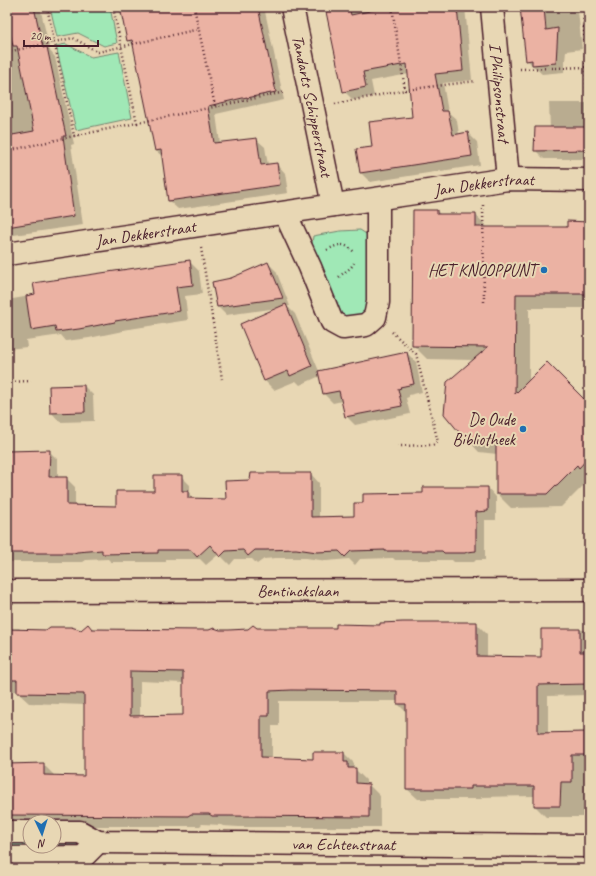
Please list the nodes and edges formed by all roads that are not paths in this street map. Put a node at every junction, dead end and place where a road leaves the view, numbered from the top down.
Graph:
1 (292, 7) edge
2 (492, 7) edge
3 (508, 179) junction
4 (589, 180) edge
5 (378, 198) junction
6 (333, 205) junction
7 (285, 212) junction
8 (7, 254) edge
9 (589, 590) edge
10 (7, 591) edge
11 (7, 832) edge
12 (22, 832) edge
13 (62, 832) edge
14 (98, 842) junction
15 (589, 846) edge
16 (7, 858) edge

1 - 6 street, Tandarts Schipperstraat
2 - 3 street, I Philipsonstraat
3 - 4 street, Jan Dekkerstraat
3 - 5 street, Jan Dekkerstraat
5 - 6 street, Jan Dekkerstraat
5 - 7 street
6 - 7 street, Jan Dekkerstraat
7 - 8 street, Jan Dekkerstraat
9 - 10 street, Bentinckslaan
11 - 12 street
13 - 14 street, van Echtenstraat
14 - 15 street, van Echtenstraat
14 - 16 street

